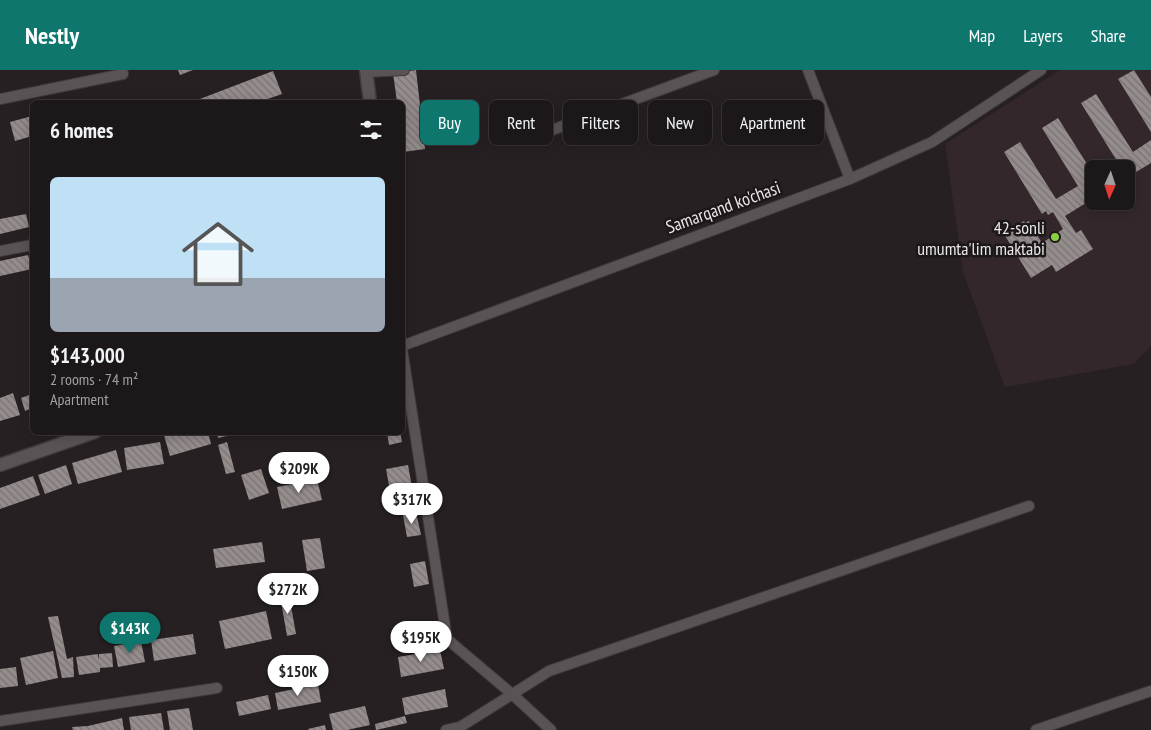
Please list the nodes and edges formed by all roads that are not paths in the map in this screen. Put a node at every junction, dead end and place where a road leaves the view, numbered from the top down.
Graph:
1 (122, 70) edge
2 (404, 70) edge
3 (714, 70) edge
4 (808, 70) edge
5 (1040, 70) edge
6 (366, 71) edge
7 (0, 99) edge
8 (370, 100) edge
9 (553, 130) edge
10 (850, 179) junction
11 (30, 245) edge
12 (0, 251) edge
13 (405, 346) edge
14 (405, 366) edge
15 (86, 435) edge
16 (0, 465) edge
17 (1029, 506) dead end
18 (217, 688) dead end
19 (1151, 691) edge
20 (512, 694) junction
21 (0, 720) edge
22 (446, 730) edge
23 (551, 730) edge
24 (1036, 730) edge

1 - 7 street
2 - 6 street
3 - 9 street
4 - 10 street
5 - 10 street, Samarqand ko'chasi
6 - 8 street
10 - 13 street, Samarqand ko'chasi
11 - 12 street
14 - 20 street
15 - 16 street
17 - 20 street
18 - 21 street
19 - 24 street
20 - 22 street
20 - 23 street

